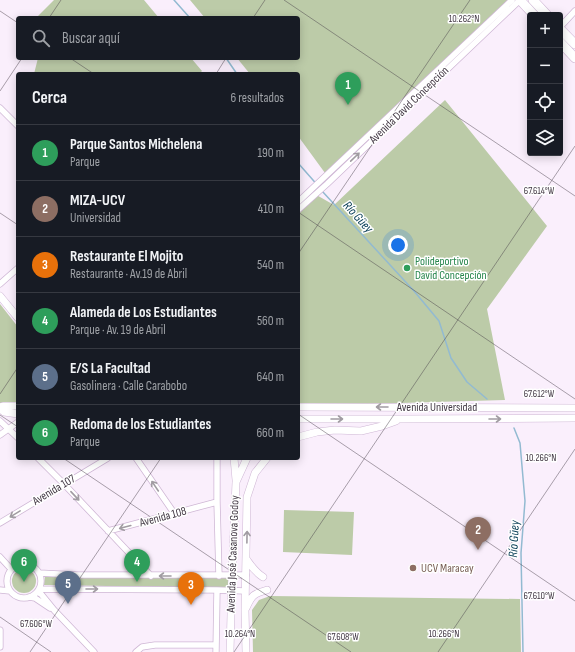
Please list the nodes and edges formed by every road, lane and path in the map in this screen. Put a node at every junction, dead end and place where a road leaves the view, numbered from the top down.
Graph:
1 (512, 0) edge
2 (520, 0) edge
3 (533, 0) edge
4 (575, 11) edge
5 (531, 12) edge
6 (544, 12) edge
7 (563, 25) edge
8 (563, 31) edge
9 (480, 34) junction
10 (575, 44) edge
11 (563, 45) edge
12 (575, 58) edge
13 (425, 87) junction
14 (0, 108) edge
15 (16, 124) edge
16 (312, 193) junction
17 (300, 201) edge
18 (300, 208) edge
19 (16, 270) edge
20 (0, 284) edge
21 (0, 296) edge
22 (16, 316) edge
23 (16, 406) edge
24 (300, 407) edge
25 (315, 407) junction
26 (0, 408) edge
27 (571, 408) edge
28 (16, 414) edge
29 (300, 417) edge
30 (300, 418) edge
31 (567, 418) junction
32 (575, 418) edge
33 (402, 419) junction
34 (0, 421) edge
35 (16, 424) edge
36 (9, 429) junction
37 (0, 435) edge
38 (16, 436) edge
39 (300, 436) edge
40 (40, 460) edge
41 (105, 460) edge
42 (137, 460) edge
43 (217, 460) edge
44 (234, 460) edge
45 (246, 460) edge
46 (265, 460) edge
47 (236, 482) junction
48 (64, 484) junction
49 (217, 502) junction
50 (174, 513) junction
51 (0, 523) edge
52 (108, 531) junction
53 (0, 558) edge
54 (247, 559) junction
55 (11, 569) junction
56 (39, 573) junction
57 (151, 576) junction
58 (219, 576) junction
59 (232, 576) junction
60 (246, 576) junction
61 (263, 577) dead end
62 (0, 590) edge
63 (38, 590) junction
64 (218, 590) junction
65 (232, 590) junction
66 (267, 590) dead end
67 (10, 591) junction
68 (245, 591) junction
69 (29, 597) junction
70 (54, 610) junction
71 (245, 610) junction
72 (0, 630) edge
73 (216, 645) junction
74 (0, 647) edge
75 (94, 652) edge
76 (136, 652) edge
77 (216, 652) edge
78 (230, 652) edge
79 (246, 652) edge

1 - 9 street, Avenida David Concepción
2 - 5 main road
2 - 9 street, Avenida David Concepción
3 - 6 main road
4 - 7 street
8 - 10 main road
9 - 13 street, Avenida David Concepción
11 - 12 main road
13 - 16 street, Avenida David Concepción
16 -> 13 street, Avenida David Concepción
14 - 15 street
16 - 17 street, Avenida David Concepción
16 - 18 street, Avenida David Concepción
19 - 20 street
21 - 22 street
23 - 26 street
24 - 25 street, Avenida Universidad
27 -> 25 street, Avenida Universidad
25 - 29 street
26 - 28 street
27 - 31 street
30 -> 33 street, Avenida Universidad
31 - 32 street, Avenida Universidad
33 -> 31 street, Avenida Universidad
33 - 39 street
34 - 36 street
35 - 36 street
36 - 37 street
36 - 38 street
40 - 48 street
41 - 48 street, Avenida 107
50 -> 42 street
43 - 49 street
44 - 47 street
45 - 47 street, Avenida José Casanova Godoy
54 -> 46 street, Avenida José Casanova Godoy
47 - 59 street, Avenida José Casanova Godoy
48 -> 51 street, Avenida 107
48 -> 52 street
49 - 50 street, Avenida 108
49 - 58 street
50 -> 52 street, Avenida 108
52 - 57 street
53 - 55 street
54 - 60 street, Avenida José Casanova Godoy
54 - 61 street
55 - 56 street
55 - 67 street
56 - 57 street
56 - 63 street
58 -> 57 street
58 - 59 street
59 - 60 street
59 - 65 street, Avenida José Casanova Godoy
60 - 68 street, Avenida José Casanova Godoy
62 - 67 street
63 -> 64 street
63 - 69 street
63 - 70 street
64 - 65 street
64 - 73 street
65 - 68 street
65 - 78 street, Avenida José Casanova Godoy
66 - 71 street
67 - 69 street
68 - 71 street, Avenida José Casanova Godoy
69 - 70 street
70 - 75 street
71 - 79 street, Avenida José Casanova Godoy
72 - 74 street
73 - 76 street
73 - 77 street

